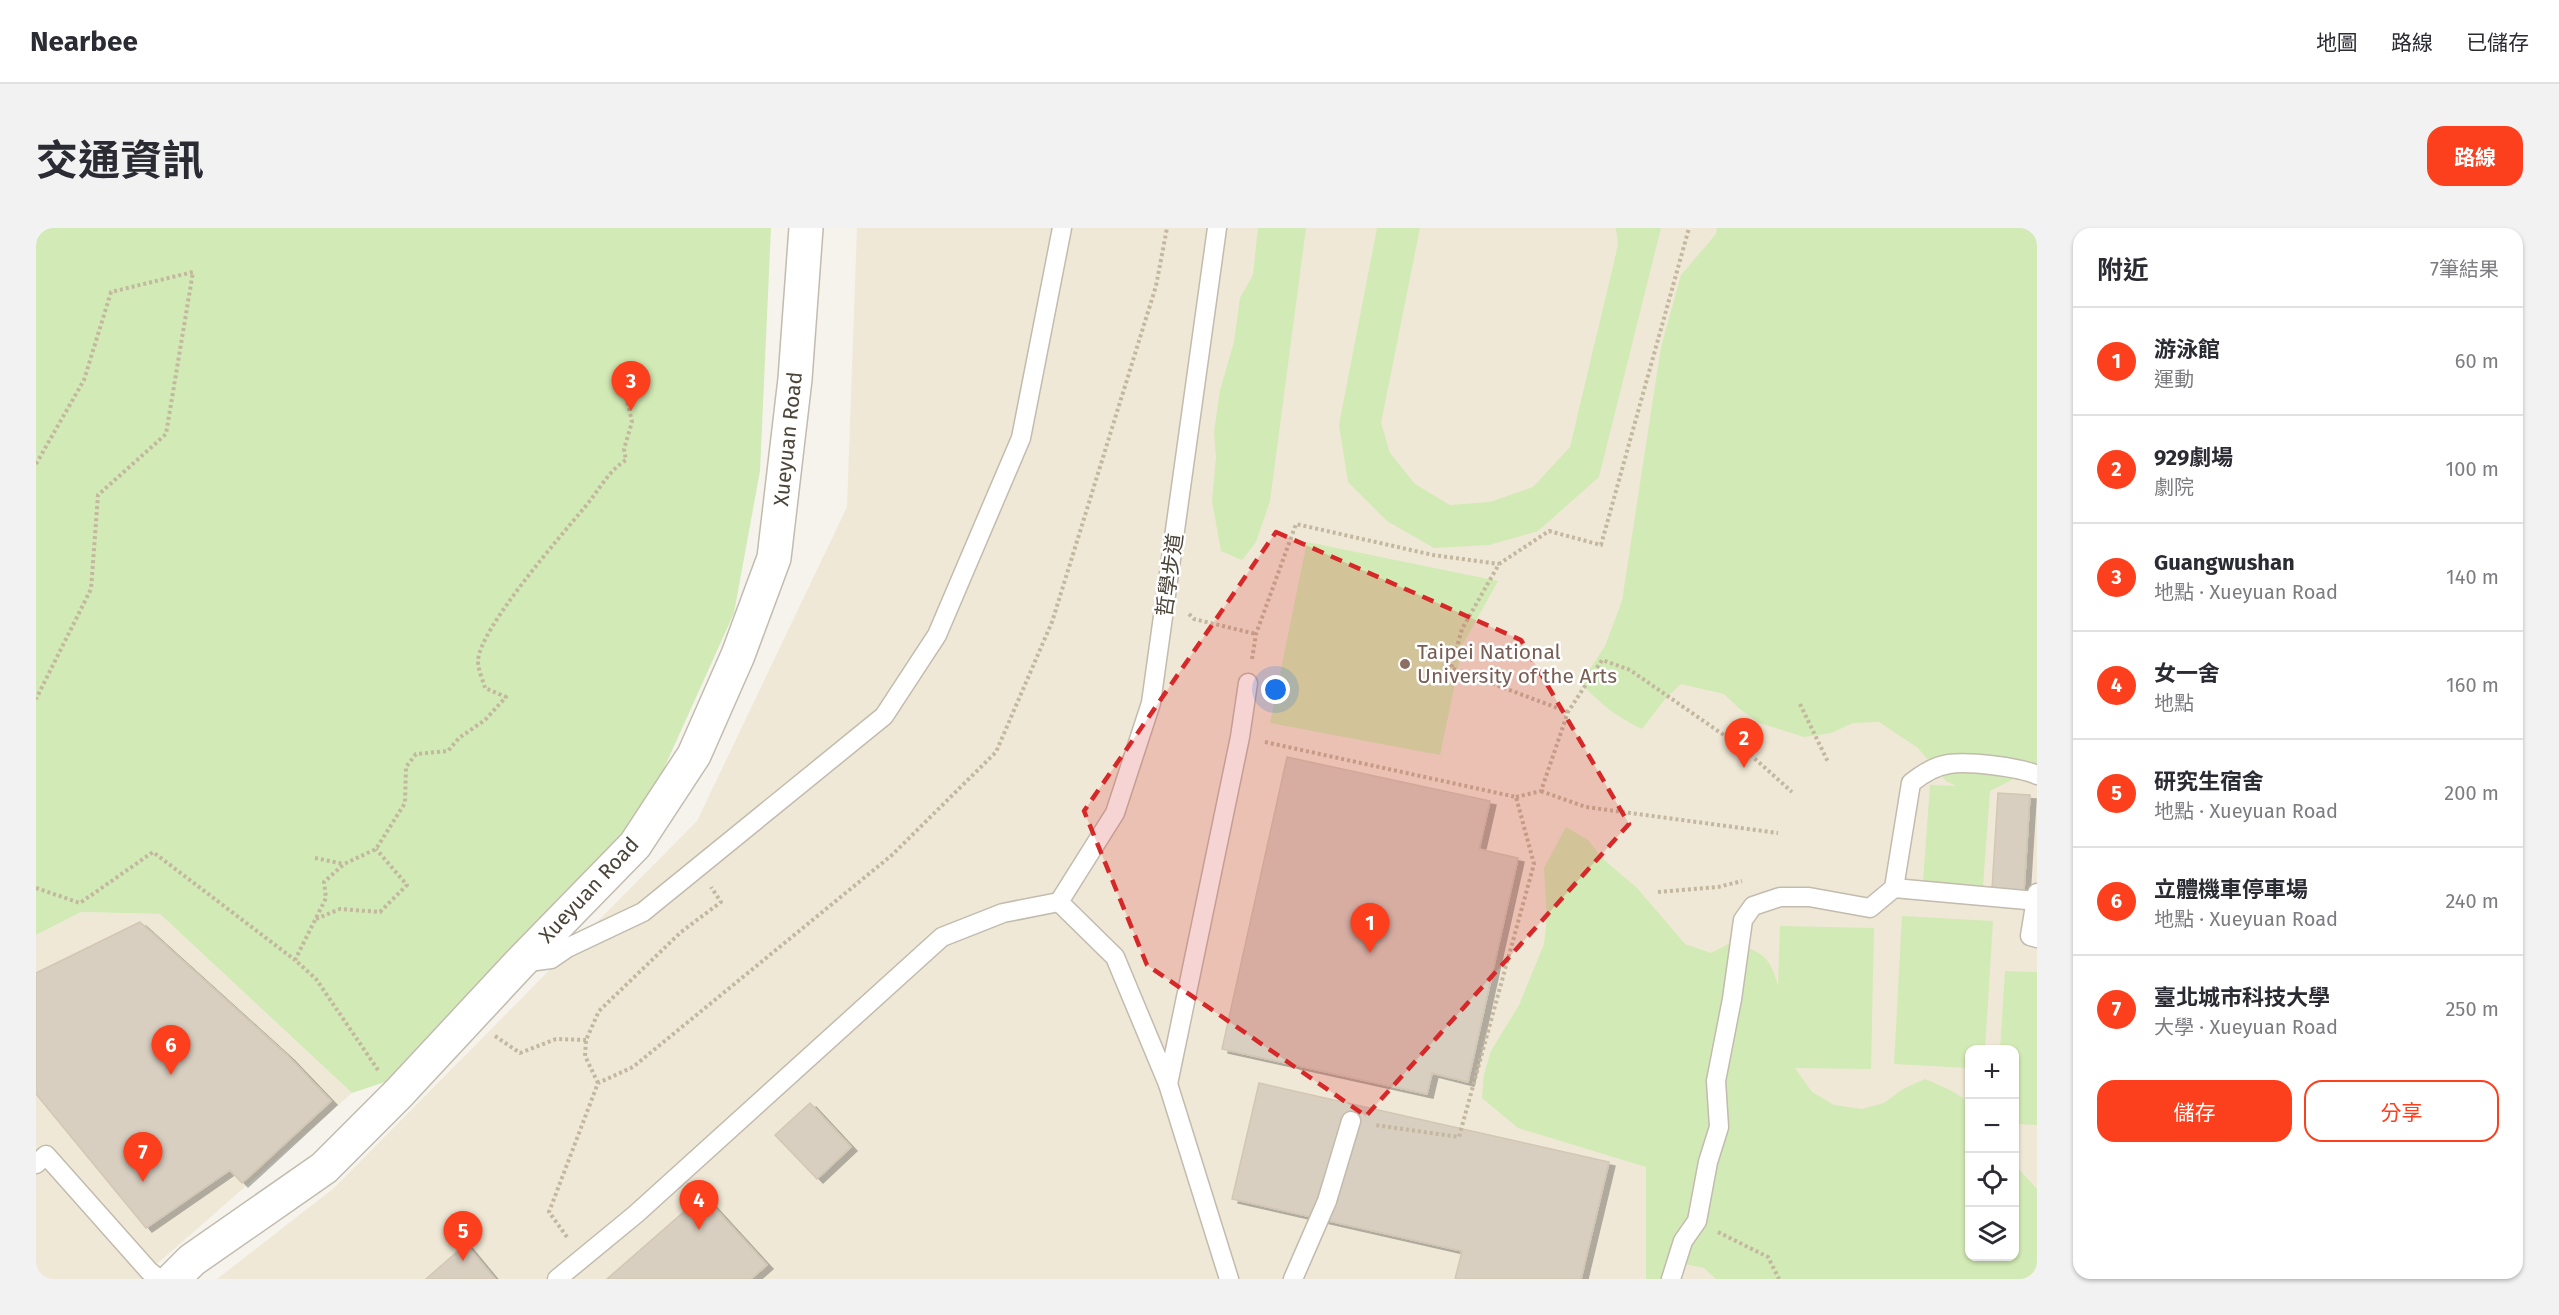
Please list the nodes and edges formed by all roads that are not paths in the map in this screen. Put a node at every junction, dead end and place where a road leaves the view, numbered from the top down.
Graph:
1 (806, 228) edge
2 (1062, 228) edge
3 (1217, 228) edge
4 (1248, 683) dead end
5 (2037, 775) edge
6 (1894, 888) junction
7 (2037, 893) edge
8 (2036, 901) edge
9 (1059, 902) junction
10 (2037, 938) edge
11 (520, 963) junction
12 (1168, 1084) junction
13 (1351, 1121) road end
14 (36, 1164) edge
15 (159, 1279) edge
16 (173, 1279) edge
17 (557, 1279) edge
18 (1229, 1279) edge
19 (1293, 1279) edge
20 (1671, 1279) edge

1 - 11 street, Xueyuan Road
2 - 11 lane
3 - 9 lane, 哲學步道
4 - 12 lane
5 - 6 lane
6 - 8 lane
6 - 20 lane
7 - 8 lane
8 - 10 lane
9 - 12 lane
9 - 17 lane
11 - 16 street, Xueyuan Road
12 - 18 lane
13 - 19 lane
14 - 15 lane

